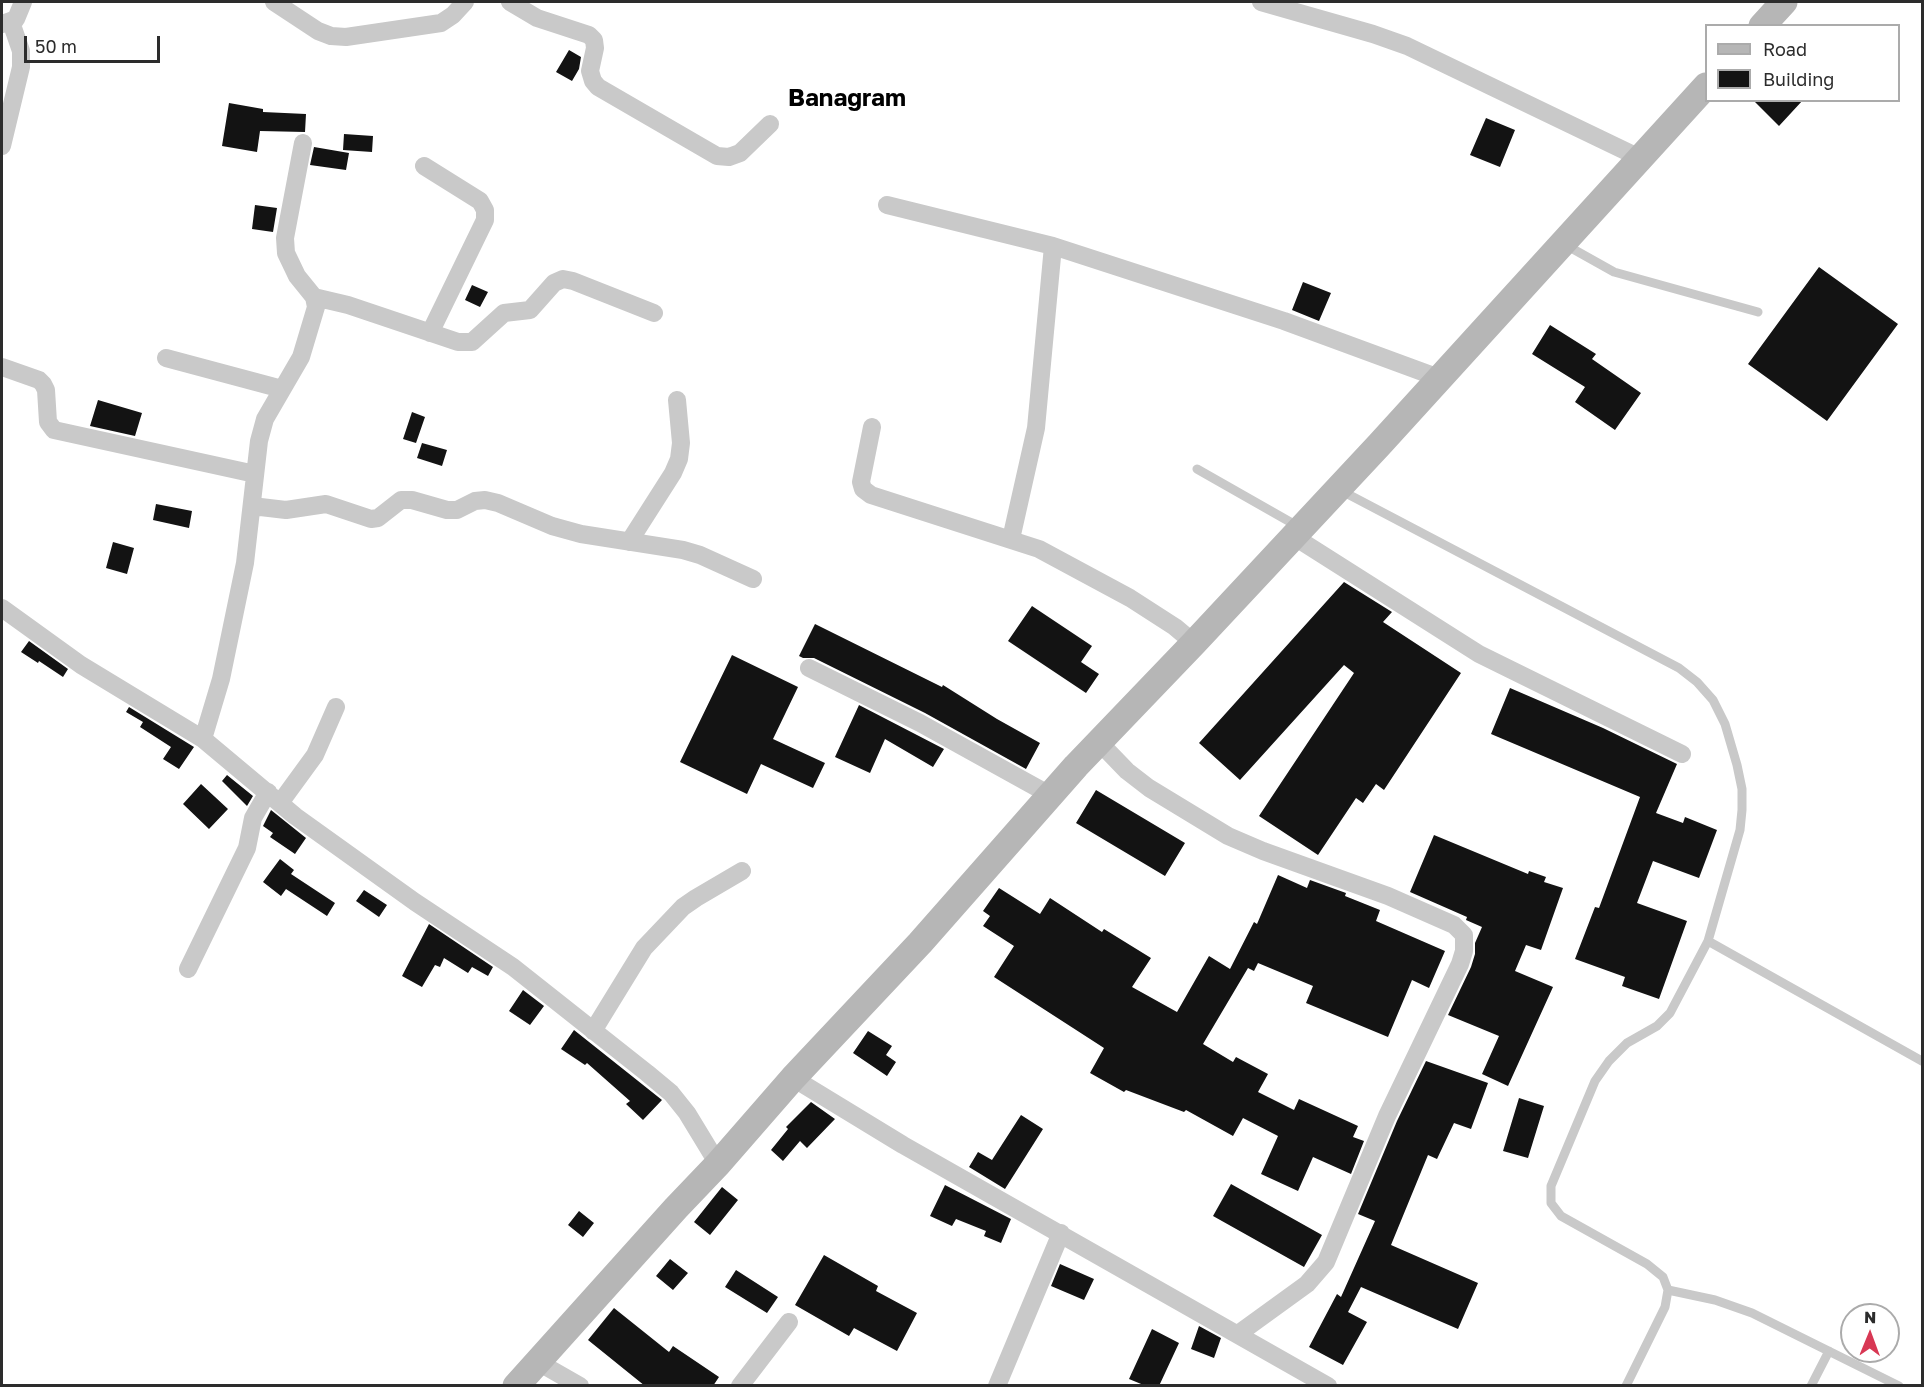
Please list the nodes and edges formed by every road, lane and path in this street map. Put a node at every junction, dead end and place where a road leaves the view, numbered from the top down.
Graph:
1 (23, 2) edge
2 (274, 2) edge
3 (465, 2) edge
4 (510, 2) edge
5 (1261, 2) edge
6 (1784, 2) edge
7 (6, 23) edge
8 (1764, 24) edge
9 (1705, 88) edge
10 (770, 124) dead end
11 (303, 143) dead end
12 (2, 146) edge
13 (1640, 158) junction
14 (424, 166) dead end
15 (887, 205) dead end
16 (1562, 243) junction
17 (1053, 246) junction
18 (314, 297) junction
19 (1758, 312) dead end
20 (654, 313) dead end
21 (430, 333) junction
22 (166, 358) dead end
23 (2, 367) edge
24 (1439, 378) junction
25 (282, 389) junction
26 (677, 400) dead end
27 (872, 427) dead end
28 (1197, 469) dead end
29 (255, 474) junction
30 (1337, 489) junction
31 (252, 506) junction
32 (1297, 532) junction
33 (1011, 539) junction
34 (629, 542) junction
35 (753, 579) dead end
36 (2, 608) edge
37 (1194, 643) junction
38 (809, 668) dead end
39 (336, 707) dead end
40 (203, 739) junction
41 (1099, 742) junction
42 (1682, 754) dead end
43 (1050, 795) junction
44 (274, 798) junction
45 (742, 871) dead end
46 (1708, 941) junction
47 (188, 969) dead end
48 (593, 1030) junction
49 (1923, 1061) edge
50 (793, 1078) junction
51 (718, 1164) junction
52 (1061, 1233) junction
53 (1668, 1290) junction
54 (789, 1322) dead end
55 (1238, 1334) junction
56 (1829, 1351) junction
57 (538, 1362) junction
58 (1322, 1384) edge
59 (516, 1386) edge
60 (580, 1386) edge
61 (740, 1386) edge
62 (998, 1386) edge
63 (1626, 1386) edge
64 (1811, 1386) edge
65 (1899, 1386) edge

1 - 7 street
2 - 3 street
4 - 10 street
5 - 13 street
6 - 8 main road
7 - 12 street
9 - 13 main road
11 - 18 street
13 - 16 main road
14 - 21 street
15 - 17 street
16 - 19 lane
16 - 24 main road
17 - 24 street
17 - 33 street
18 - 21 street
18 - 25 street
20 - 21 street
22 - 25 street
23 - 29 street
24 - 30 main road
25 - 29 street
26 - 34 street
27 - 33 street
28 - 32 lane
29 - 31 street
30 - 32 main road
30 - 46 lane
31 - 34 street
31 - 40 street
32 - 37 main road
32 - 42 street
33 - 37 street
34 - 35 street
36 - 40 street
37 - 41 main road
38 - 43 street
39 - 44 street
40 - 44 street
41 - 43 main road
41 - 55 street
43 - 50 main road
44 - 47 street
44 - 48 street
45 - 48 street
46 - 49 lane
46 - 53 lane
48 - 51 street
50 - 51 main road
50 - 52 street
51 - 57 main road
52 - 55 street
52 - 62 street
53 - 56 lane
53 - 63 lane
54 - 61 street
55 - 58 street
56 - 64 lane
56 - 65 lane
57 - 59 main road
57 - 60 street

